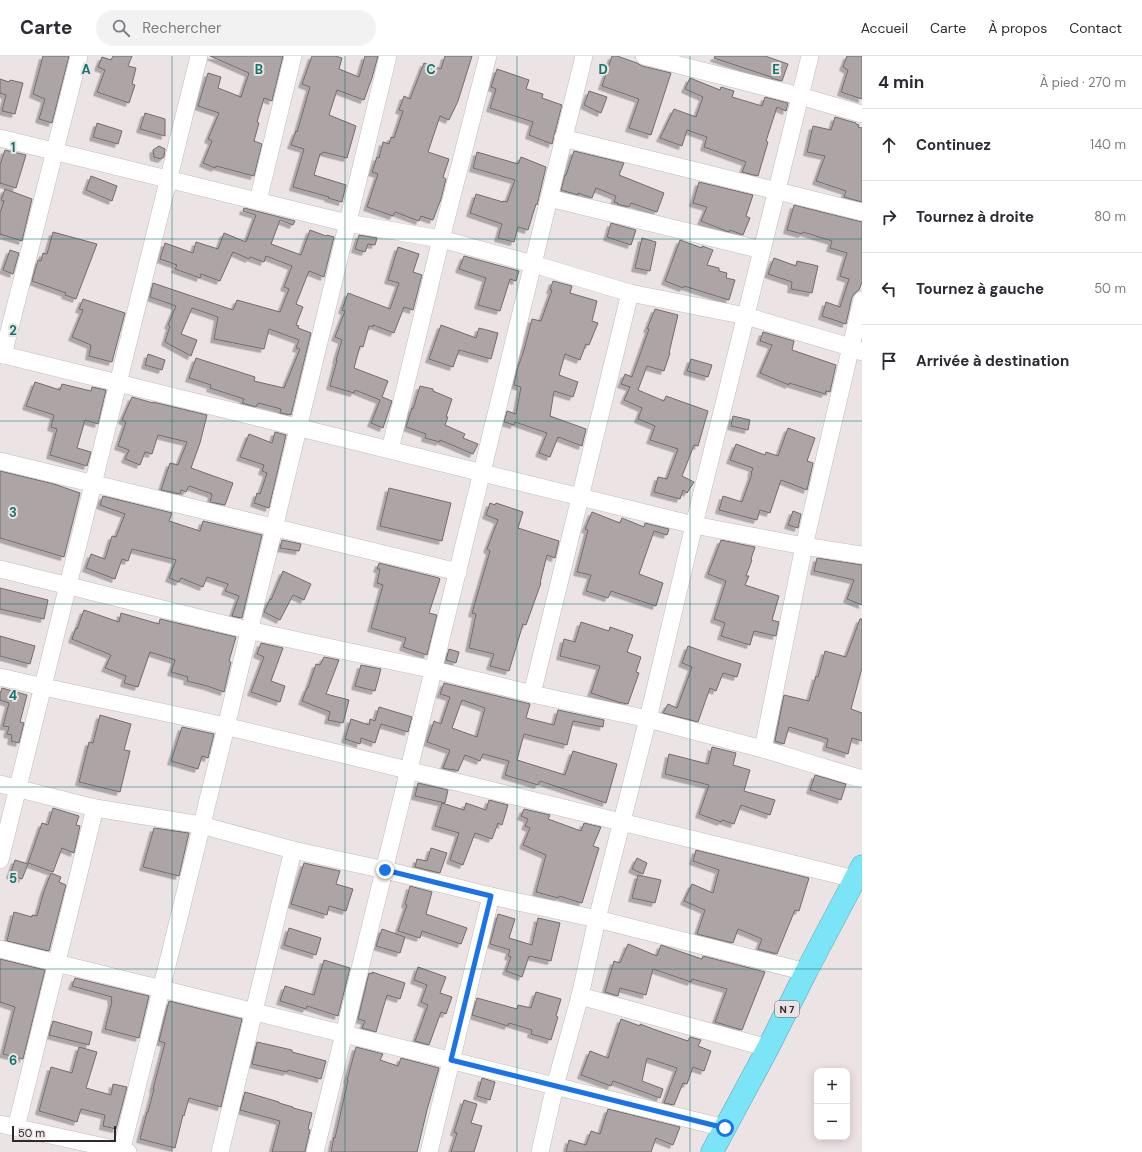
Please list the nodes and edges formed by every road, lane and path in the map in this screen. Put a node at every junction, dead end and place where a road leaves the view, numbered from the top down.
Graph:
1 (79, 56) edge
2 (199, 56) edge
3 (293, 56) edge
4 (388, 56) edge
5 (488, 56) edge
6 (584, 56) edge
7 (644, 56) edge
8 (810, 56) edge
9 (800, 96) junction
10 (862, 114) edge
11 (0, 138) edge
12 (563, 138) junction
13 (54, 151) junction
14 (168, 179) junction
15 (777, 191) junction
16 (549, 198) junction
17 (258, 201) junction
18 (862, 212) edge
19 (347, 223) junction
20 (441, 239) junction
21 (762, 250) junction
22 (533, 264) junction
23 (630, 293) junction
24 (862, 300) edge
25 (746, 316) junction
26 (856, 350) edge
27 (1, 355) edge
28 (118, 383) junction
29 (298, 428) junction
30 (390, 450) junction
31 (0, 461) edge
32 (482, 473) junction
33 (93, 483) junction
34 (580, 497) junction
35 (694, 525) junction
36 (273, 527) junction
37 (804, 546) junction
38 (862, 555) edge
39 (0, 569) edge
40 (458, 572) junction
41 (68, 585) junction
42 (248, 630) junction
43 (434, 670) junction
44 (0, 677) edge
45 (43, 687) junction
46 (532, 694) junction
47 (648, 719) junction
48 (226, 726) junction
49 (763, 749) junction
50 (409, 771) junction
51 (862, 779) edge
52 (0, 784) edge
53 (18, 789) junction
54 (95, 808) junction
55 (622, 822) junction
56 (201, 824) junction
57 (293, 850) junction
58 (1, 854) edge
59 (385, 870) junction
60 (859, 873) edge
61 (491, 896) junction
62 (597, 919) junction
63 (0, 949) edge
64 (57, 963) junction
65 (806, 972) junction
66 (160, 989) junction
67 (580, 996) junction
68 (254, 1012) junction
69 (345, 1034) junction
70 (768, 1048) junction
71 (451, 1060) junction
72 (555, 1086) junction
73 (0, 1124) edge
74 (16, 1128) junction
75 (725, 1128) junction
76 (123, 1152) edge
77 (220, 1152) edge
78 (315, 1152) edge
79 (429, 1152) edge
80 (540, 1152) edge
81 (712, 1152) edge

1 - 13 street
2 - 14 street
3 - 17 street
4 - 19 street
5 - 20 street
6 - 12 street
7 - 9 street
8 - 9 street
9 - 10 street
9 - 15 street
11 - 13 street
12 - 15 street
12 - 16 street
13 - 14 street
13 - 27 street
14 - 17 street
14 - 28 street
15 - 18 street
15 - 21 street
16 - 21 street
16 - 22 street
17 - 19 street
19 - 20 street
19 - 29 street
20 - 22 street
20 - 30 street
21 - 25 street
22 - 23 street
22 - 32 street
23 - 25 street
23 - 34 street
24 - 26 street
25 - 26 street
25 - 35 street
26 - 37 street
27 - 28 street
28 - 29 street
28 - 33 street
29 - 30 street
29 - 36 street
30 - 32 street
31 - 33 street
32 - 34 street
32 - 40 street
33 - 36 street
33 - 41 street
34 - 35 street
34 - 46 street
35 - 37 street
35 - 47 street
36 - 40 street
36 - 42 street
37 - 38 street
37 - 49 street
39 - 41 street
40 - 43 street
41 - 42 street
41 - 45 street
42 - 43 street
42 - 48 street
43 - 46 street
43 - 50 street
44 - 45 street
45 - 48 street
45 - 53 street
46 - 47 street
47 - 49 street
47 - 55 street
48 - 50 street
48 - 56 street
49 - 51 street
50 - 55 street
50 - 59 street
52 - 53 street
53 - 54 street
53 - 58 street
54 - 56 street
54 - 64 street
55 - 60 street
55 - 62 street
56 - 57 street
56 - 66 street
57 - 59 street
57 - 68 street
59 - 61 street
59 - 69 street
60 - 65 highway, N 7
61 - 62 street
61 - 71 street
62 - 65 street
62 - 67 street
63 - 64 street
64 - 66 street
64 - 74 street
65 - 70 highway, N 7
66 - 68 street
66 - 76 street
67 - 70 street
67 - 72 street
68 - 69 street
68 - 77 street
69 - 71 street
69 - 78 street
70 - 75 highway, N 7
71 - 72 street
71 - 79 street
72 - 75 street
72 - 80 street
73 - 74 street
74 - 76 street
75 - 81 highway, N 7

